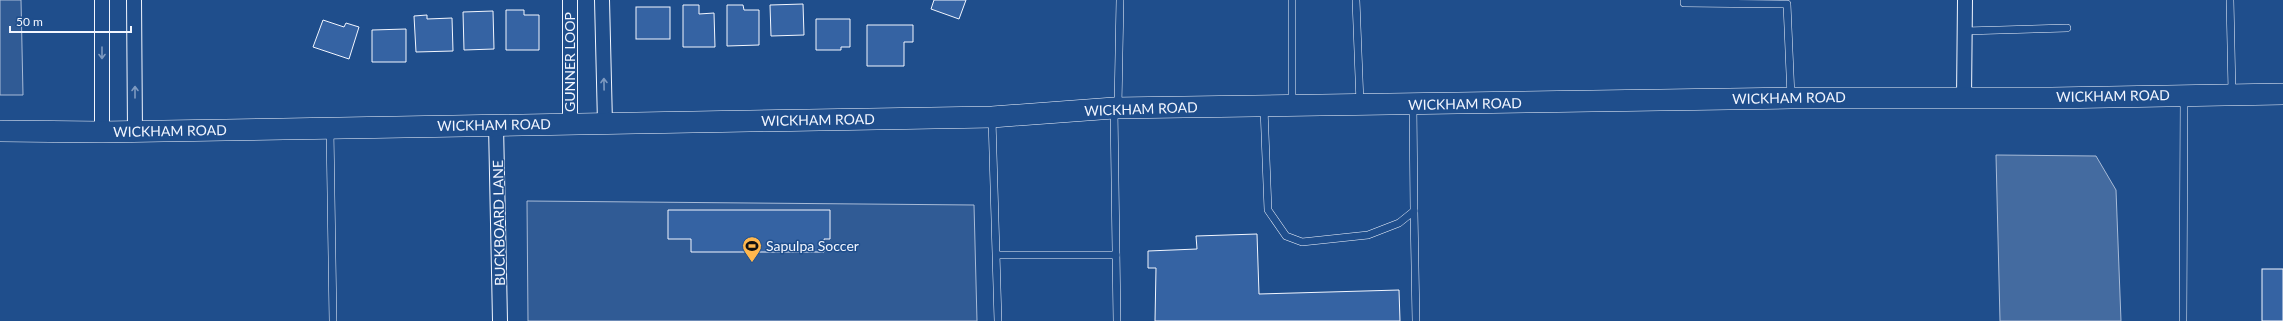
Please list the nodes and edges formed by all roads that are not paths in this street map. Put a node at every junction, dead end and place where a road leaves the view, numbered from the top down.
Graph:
1 (102, 0) edge
2 (134, 0) edge
3 (570, 0) edge
4 (602, 0) edge
5 (1120, 0) edge
6 (1292, 0) edge
7 (1356, 0) edge
8 (1684, 0) edge
9 (1965, 0) edge
10 (2230, 0) edge
11 (1731, 1) edge
12 (1775, 2) edge
13 (2067, 28) dead end
14 (1965, 31) junction
15 (2283, 94) edge
16 (2184, 95) junction
17 (2232, 95) junction
18 (1964, 97) junction
19 (1790, 98) junction
20 (1360, 105) junction
21 (1413, 105) junction
22 (1263, 106) junction
23 (1292, 106) junction
24 (1116, 108) junction
25 (992, 117) junction
26 (570, 124) junction
27 (605, 124) junction
28 (496, 125) junction
29 (330, 127) junction
30 (0, 130) edge
31 (135, 131) junction
32 (102, 132) junction
33 (1414, 211) junction
34 (997, 255) junction
35 (1116, 255) junction
36 (333, 321) edge
37 (500, 321) edge
38 (998, 321) edge
39 (1117, 321) edge
40 (1416, 321) edge
41 (2183, 321) edge

1 -> 32 street
31 -> 2 street
3 - 26 street, GUNNER LOOP
27 -> 4 street
5 - 24 lane
6 - 23 lane
7 - 20 lane
8 - 11 lane
9 - 14 street
10 - 17 lane
11 - 12 lane
12 - 19 lane
13 - 14 lane
14 - 18 street
15 - 17 street, WICKHAM ROAD
16 - 17 street, WICKHAM ROAD
16 - 18 street, WICKHAM ROAD
16 - 41 lane
18 - 19 street, WICKHAM ROAD
19 - 21 street, WICKHAM ROAD
20 - 21 street, WICKHAM ROAD
20 - 23 street, WICKHAM ROAD
21 - 33 lane
22 - 23 street, WICKHAM ROAD
22 - 24 street, WICKHAM ROAD
22 - 33 lane
24 - 25 street, WICKHAM ROAD
24 - 35 lane
25 - 27 street, WICKHAM ROAD
25 - 34 lane
26 - 27 street, WICKHAM ROAD
26 - 28 street, WICKHAM ROAD
28 - 29 street, WICKHAM ROAD
28 - 37 street, BUCKBOARD LANE
29 - 31 street, WICKHAM ROAD
29 - 36 lane
30 - 32 street, WICKHAM ROAD
31 - 32 street, WICKHAM ROAD
33 - 40 lane
34 - 35 lane
34 - 38 lane
35 - 39 lane

